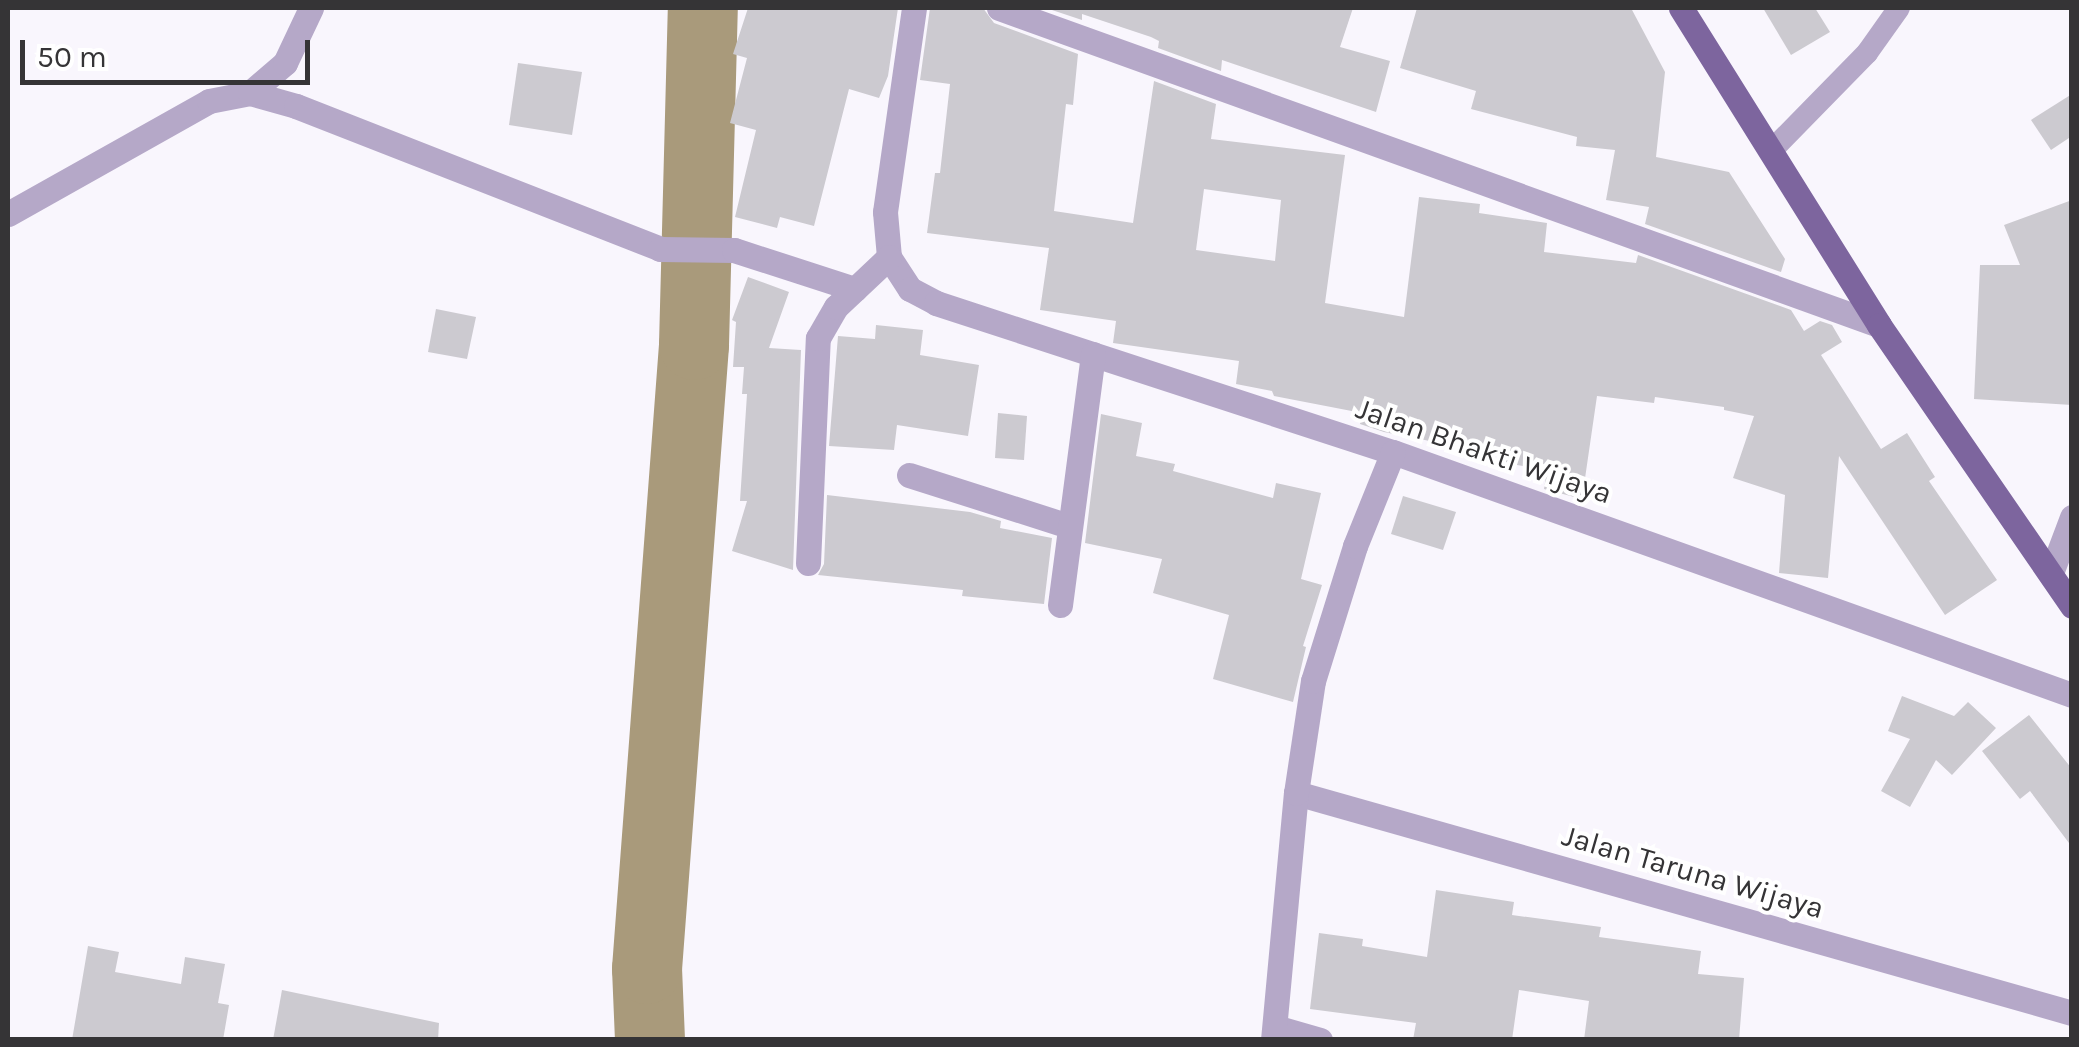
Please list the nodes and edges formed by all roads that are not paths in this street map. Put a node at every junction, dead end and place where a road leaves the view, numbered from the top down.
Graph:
1 (311, 8) edge
2 (914, 8) edge
3 (999, 8) edge
4 (1681, 8) edge
5 (1899, 8) edge
6 (250, 93) junction
7 (1770, 151) junction
8 (8, 214) edge
9 (889, 257) junction
10 (855, 289) junction
11 (1879, 325) junction
12 (1093, 354) junction
13 (1393, 452) junction
14 (909, 475) dead end
15 (2072, 518) edge
16 (1069, 526) junction
17 (808, 563) dead end
18 (2051, 572) junction
19 (1060, 605) dead end
20 (2072, 606) edge
21 (2072, 694) edge
22 (1296, 792) junction
23 (2072, 1013) edge
24 (1274, 1033) edge
25 (1320, 1040) edge

1 - 6 street
2 - 9 street
3 - 11 street
4 - 7 main road
5 - 7 lane
6 - 8 street
6 - 10 street
7 - 11 main road
9 - 10 street
9 - 12 street, Jalan Bhakti Wijaya
10 - 17 street
11 - 18 main road
12 - 13 street, Jalan Bhakti Wijaya
12 - 16 street
13 - 21 street, Jalan Bhakti Wijaya
13 - 22 street
14 - 16 street
15 - 18 street
16 - 19 street
18 - 20 main road
22 - 23 street, Jalan Taruna Wijaya
22 - 24 street
24 - 25 street

